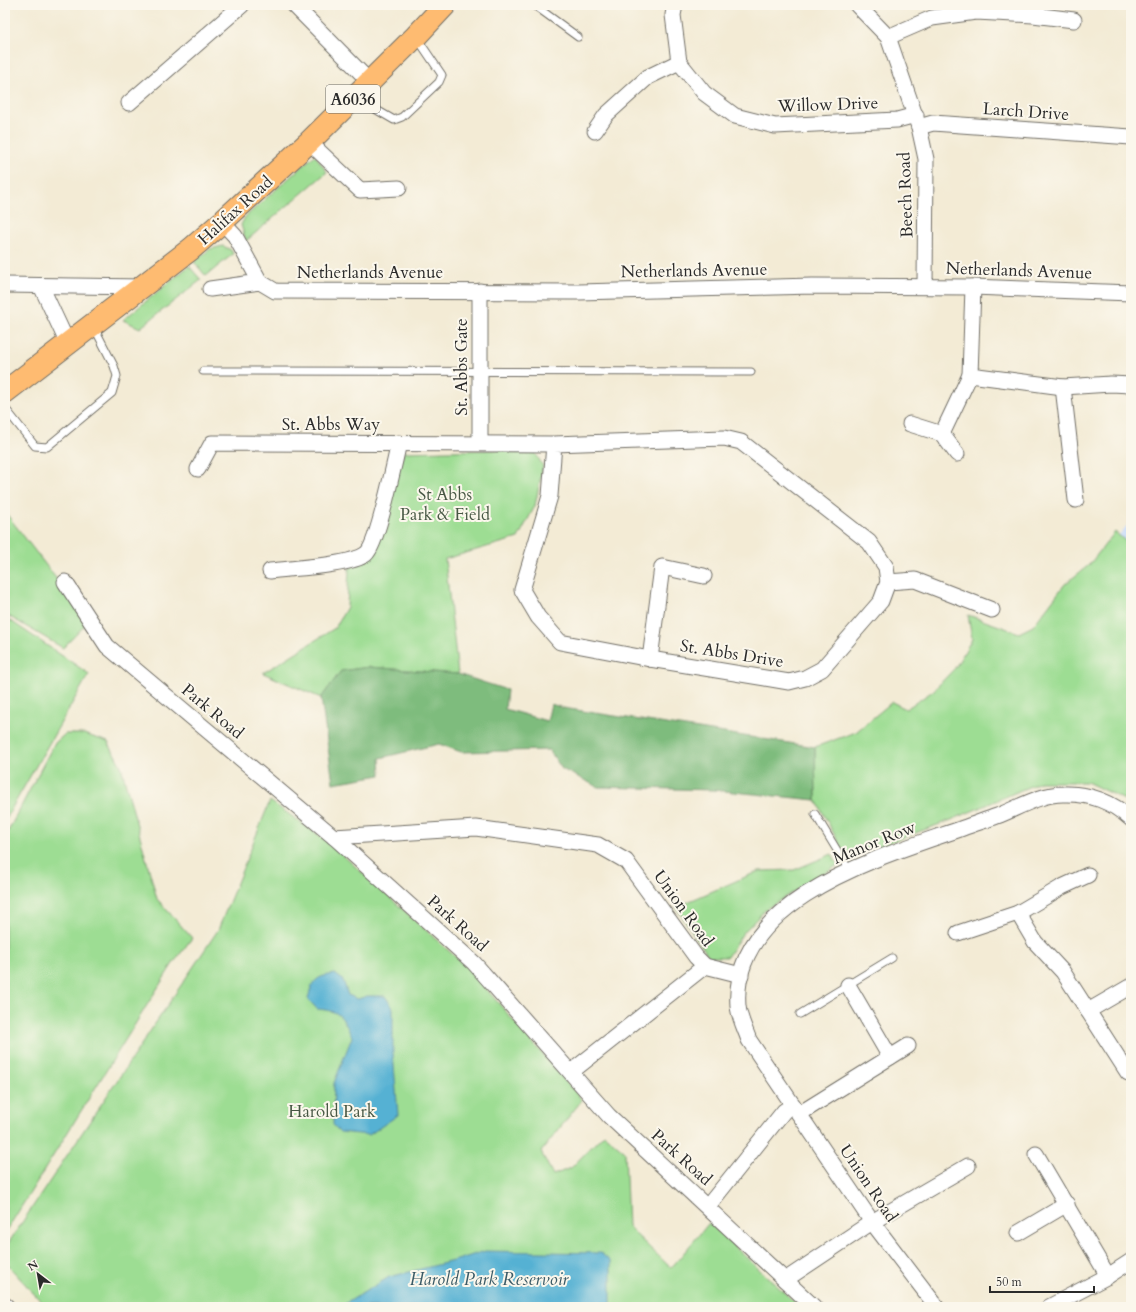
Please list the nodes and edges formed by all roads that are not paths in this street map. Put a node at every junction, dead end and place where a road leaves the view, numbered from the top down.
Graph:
1 (242, 5) edge
2 (294, 5) edge
3 (445, 5) edge
4 (534, 5) edge
5 (675, 5) edge
6 (858, 5) edge
7 (1074, 20) dead end
8 (416, 36) junction
9 (578, 37) dead end
10 (888, 37) junction
11 (680, 62) junction
12 (370, 82) junction
13 (354, 97) junction
14 (129, 103) dead end
15 (918, 121) junction
16 (595, 131) dead end
17 (1131, 137) edge
18 (309, 142) junction
19 (399, 188) dead end
20 (222, 222) junction
21 (260, 282) junction
22 (5, 285) edge
23 (41, 286) junction
24 (925, 286) junction
25 (143, 287) junction
26 (973, 287) junction
27 (210, 289) dead end
28 (480, 291) junction
29 (1131, 293) edge
30 (92, 325) junction
31 (68, 344) junction
32 (203, 371) dead end
33 (751, 372) dead end
34 (480, 373) junction
35 (970, 375) junction
36 (1131, 385) edge
37 (1063, 387) junction
38 (5, 392) edge
39 (5, 408) edge
40 (910, 424) dead end
41 (942, 434) junction
42 (398, 443) junction
43 (480, 443) junction
44 (554, 444) junction
45 (957, 454) dead end
46 (198, 469) dead end
47 (1076, 500) dead end
48 (270, 571) dead end
49 (704, 576) dead end
50 (65, 582) dead end
51 (888, 582) junction
52 (992, 610) dead end
53 (650, 659) junction
54 (815, 814) dead end
55 (1131, 819) edge
56 (334, 837) junction
57 (849, 870) junction
58 (1088, 875) dead end
59 (1018, 913) junction
60 (958, 934) dead end
61 (892, 958) dead end
62 (705, 966) junction
63 (741, 975) junction
64 (848, 985) junction
65 (1131, 986) edge
66 (1088, 1011) junction
67 (800, 1014) dead end
68 (908, 1046) dead end
69 (890, 1057) junction
70 (571, 1072) junction
71 (1128, 1073) dead end
72 (796, 1109) junction
73 (1036, 1154) dead end
74 (968, 1166) dead end
75 (1067, 1204) junction
76 (708, 1206) junction
77 (872, 1222) junction
78 (1018, 1233) dead end
79 (1131, 1261) edge
80 (1108, 1276) junction
81 (785, 1280) junction
82 (5, 1305) edge
83 (7, 1307) edge
84 (814, 1307) edge
85 (937, 1307) edge
86 (1050, 1307) edge

1 - 14 street
2 - 12 street
3 - 8 highway, Halifax Road / A6036
4 - 9 lane
5 - 11 street, Willow Drive
6 - 10 street, Beech Road
7 - 10 street
8 - 12 highway, Halifax Road / A6036
8 - 13 lane
10 - 15 street, Beech Road
11 - 15 street, Willow Drive
11 - 16 street
12 - 13 highway, Halifax Road / A6036
13 - 18 highway, Halifax Road / A6036
15 - 17 street, Larch Drive
15 - 24 street, Beech Road
18 - 19 street
18 - 20 highway, Halifax Road / A6036
20 - 21 street
20 - 25 highway, Halifax Road / A6036
21 - 27 street
21 - 28 street, Netherlands Avenue
22 - 23 street
23 - 25 street
23 - 31 street
24 - 26 street, Netherlands Avenue
24 - 28 street, Netherlands Avenue
25 - 30 highway, Halifax Road / A6036
26 - 29 street, Netherlands Avenue
26 - 35 street
28 - 34 street, St. Abbs Gate
30 - 31 highway, Halifax Road / A6036
30 - 39 lane
31 - 38 highway, Halifax Road / A6036
32 - 34 lane
33 - 34 lane
34 - 43 street, St. Abbs Gate
35 - 37 street
35 - 41 street
36 - 37 street
37 - 47 street
40 - 41 street
41 - 45 street
42 - 43 street, St. Abbs Way
42 - 46 street, St. Abbs Way
42 - 48 street
43 - 44 street
44 - 51 street
44 - 53 street, St. Abbs Drive
49 - 53 street
50 - 56 street, Park Road
51 - 52 street
51 - 53 street, St. Abbs Drive
54 - 57 lane
55 - 57 street, Manor Row
56 - 62 street, Union Road
56 - 70 street, Park Road
57 - 63 street, Manor Row
58 - 59 street
59 - 60 street
59 - 66 street
61 - 64 lane
62 - 63 street, Union Road
62 - 70 street
63 - 72 street, Union Road
64 - 67 lane
64 - 69 street
65 - 66 street
66 - 71 street
68 - 69 street
69 - 72 street
70 - 76 street, Park Road
72 - 76 street
72 - 77 street, Union Road
73 - 75 street
74 - 77 street
75 - 78 street
75 - 80 street
76 - 81 street, Park Road
77 - 81 street
77 - 85 street, Union Road
79 - 80 street
80 - 86 street
81 - 84 street, Park Road
82 - 83 street

